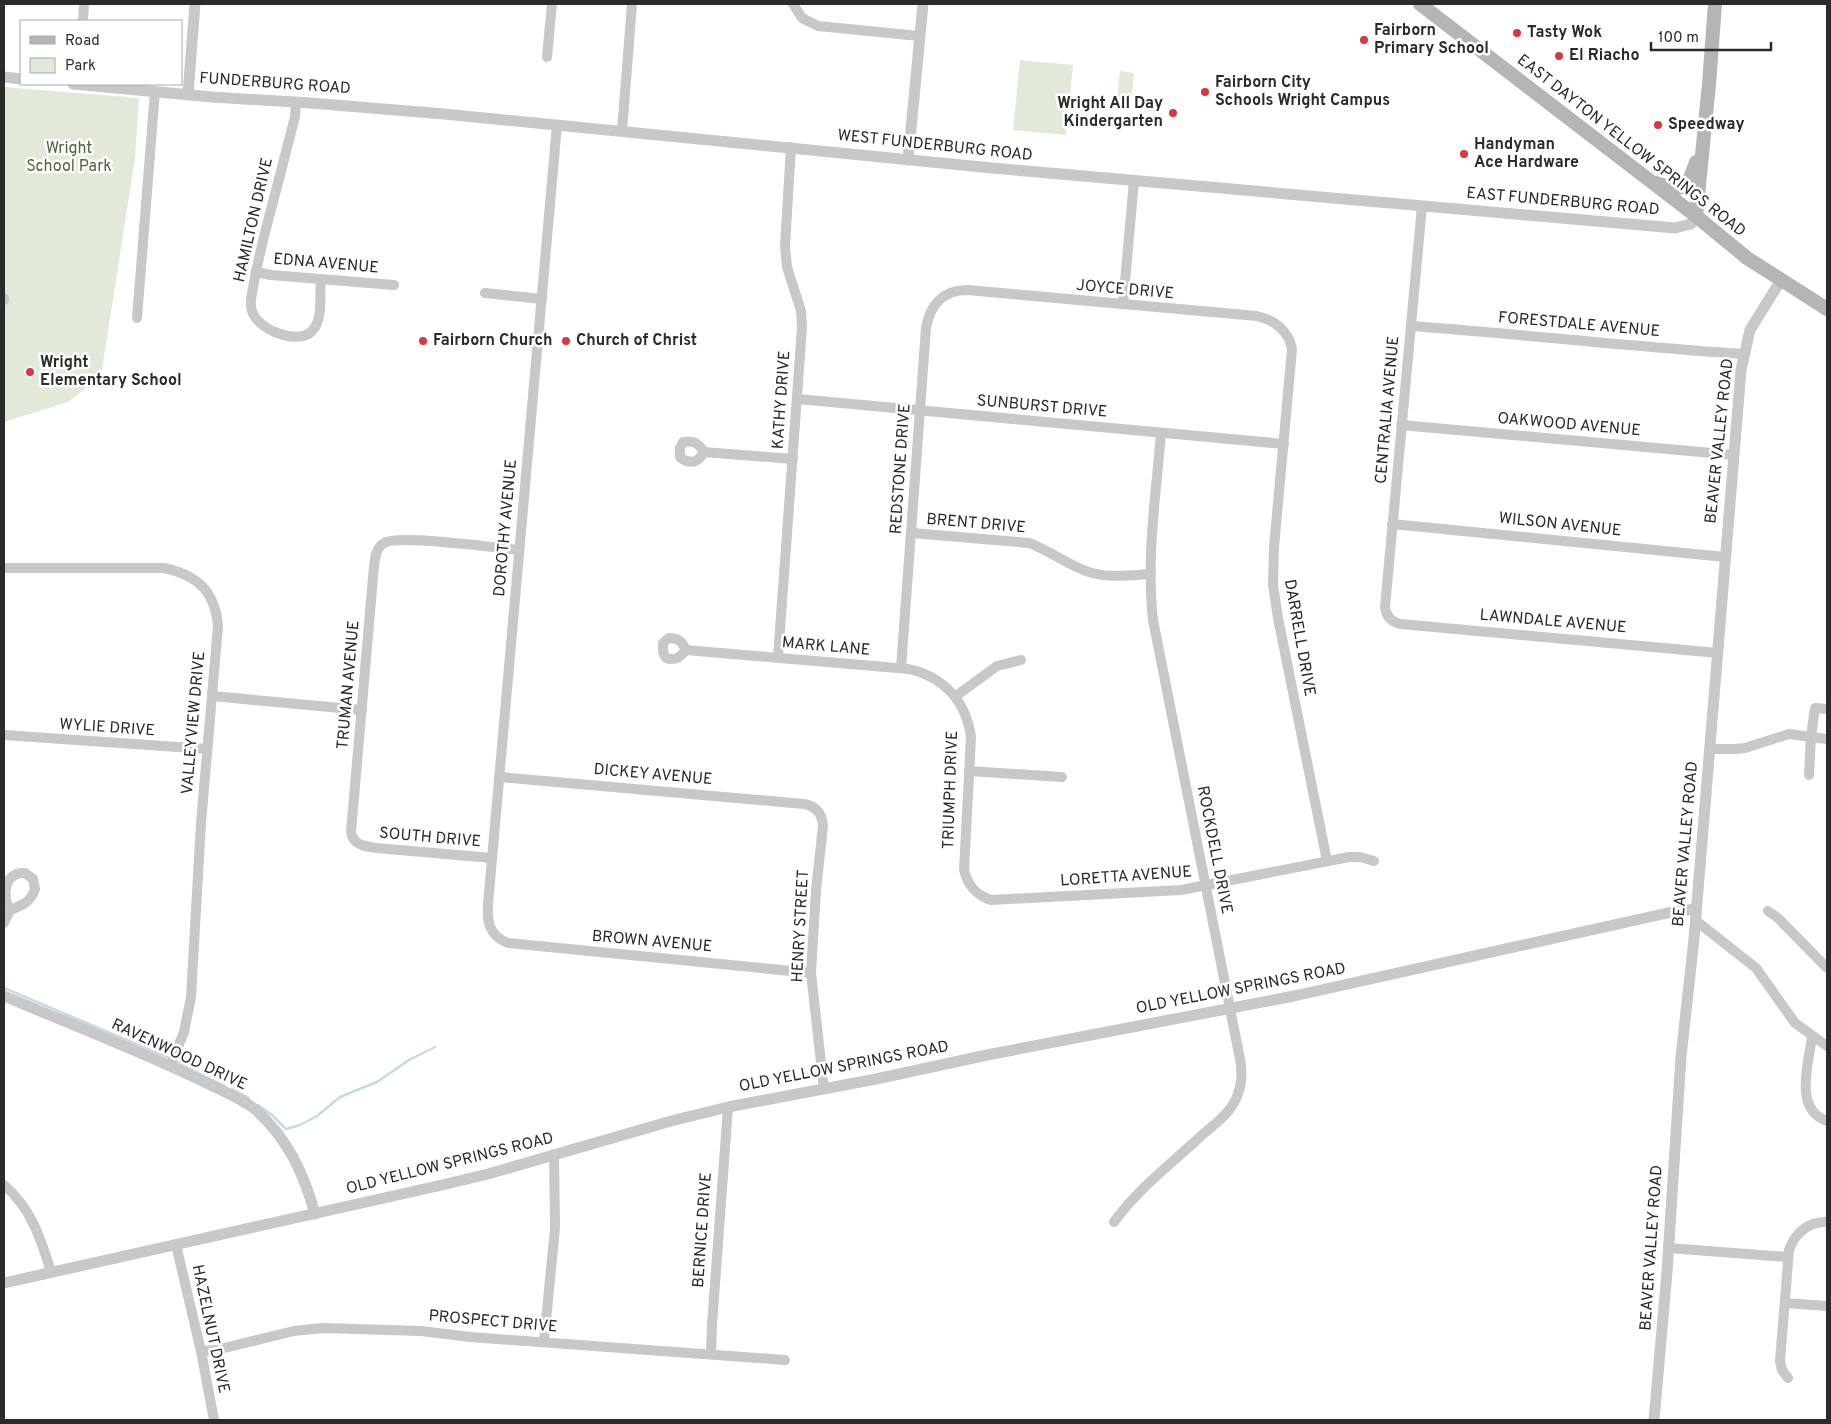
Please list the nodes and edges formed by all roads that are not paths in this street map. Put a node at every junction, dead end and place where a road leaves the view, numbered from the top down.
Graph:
1 (84, 4) edge
2 (195, 4) edge
3 (552, 4) edge
4 (632, 4) edge
5 (793, 4) edge
6 (922, 4) edge
7 (1420, 4) edge
8 (1714, 4) edge
9 (83, 20) edge
10 (919, 36) junction
11 (547, 57) dead end
12 (4, 78) edge
13 (20, 79) edge
14 (89, 85) edge
15 (155, 91) junction
16 (188, 94) junction
17 (296, 102) junction
18 (444, 114) joint
19 (556, 125) junction
20 (622, 131) junction
21 (1703, 143) junction
22 (791, 148) junction
23 (908, 160) junction
24 (1645, 178) junction
25 (1134, 181) junction
26 (1422, 206) junction
27 (1696, 216) junction
28 (256, 272) junction
29 (321, 279) junction
30 (1780, 280) junction
31 (394, 285) dead end
32 (961, 290) joint
33 (485, 293) dead end
34 (542, 299) junction
35 (1123, 304) junction
36 (1827, 309) edge
37 (137, 318) dead end
38 (1411, 326) junction
39 (1283, 330) joint
40 (1744, 354) junction
41 (798, 399) junction
42 (921, 411) junction
43 (1401, 425) junction
44 (1161, 433) junction
45 (1284, 444) junction
46 (704, 452) dead end
47 (1734, 455) junction
48 (794, 459) junction
49 (1392, 524) junction
50 (912, 533) junction
51 (519, 550) junction
52 (1725, 557) junction
53 (4, 568) edge
54 (1151, 574) junction
55 (1388, 616) joint
56 (686, 650) dead end
57 (1718, 653) junction
58 (778, 657) junction
59 (1021, 660) dead end
60 (902, 668) junction
61 (212, 696) junction
62 (956, 696) junction
63 (1827, 709) edge
64 (362, 710) junction
65 (4, 735) edge
66 (1811, 736) junction
67 (1827, 739) edge
68 (1710, 748) junction
69 (207, 749) junction
70 (969, 771) junction
71 (1809, 775) dead end
72 (500, 777) junction
73 (1062, 777) dead end
74 (804, 804) joint
75 (366, 847) joint
76 (492, 858) junction
77 (1327, 861) junction
78 (1374, 861) dead end
79 (1206, 886) junction
80 (971, 887) joint
81 (10, 910) dead end
82 (1768, 911) dead end
83 (1696, 915) junction
84 (4, 923) edge
85 (493, 933) joint
86 (1827, 968) edge
87 (811, 973) junction
88 (4, 996) edge
89 (1231, 1008) junction
90 (1812, 1036) junction
91 (1827, 1046) edge
92 (170, 1066) junction
93 (824, 1089) junction
94 (728, 1107) junction
95 (1827, 1121) edge
96 (554, 1154) junction
97 (4, 1185) edge
98 (314, 1214) junction
99 (1114, 1222) dead end
100 (1827, 1222) edge
101 (176, 1245) junction
102 (1668, 1248) junction
103 (1788, 1257) junction
104 (51, 1272) junction
105 (4, 1283) edge
106 (1785, 1303) junction
107 (1827, 1306) edge
108 (544, 1341) junction
109 (201, 1351) junction
110 (711, 1354) junction
111 (785, 1360) dead end
112 (1788, 1378) dead end
113 (214, 1420) edge
114 (1654, 1420) edge

1 - 9 street
2 - 16 street
3 - 11 street
4 - 20 street
5 - 10 street
6 - 10 street
7 - 24 main road, EAST DAYTON YELLOW SPRINGS ROAD
8 - 21 main road
10 - 23 street
12 - 13 street
14 - 15 street, FUNDERBURG ROAD
15 - 16 street, FUNDERBURG ROAD
15 - 37 street
16 - 17 street, FUNDERBURG ROAD
17 - 18 street, FUNDERBURG ROAD
17 - 28 street, HAMILTON DRIVE
18 - 19 street, WEST FUNDERBURG ROAD
19 - 20 street, WEST FUNDERBURG ROAD
19 - 34 street, DOROTHY AVENUE
20 - 22 street, WEST FUNDERBURG ROAD
21 - 24 main road
21 - 27 main road
22 - 23 street, WEST FUNDERBURG ROAD
22 - 41 street, KATHY DRIVE
23 - 25 street, WEST FUNDERBURG ROAD
24 - 27 main road, EAST DAYTON YELLOW SPRINGS ROAD
25 - 26 street, WEST FUNDERBURG ROAD
25 - 35 street
26 - 27 street, EAST FUNDERBURG ROAD
26 - 38 street, CENTRALIA AVENUE
27 - 30 main road, EAST DAYTON YELLOW SPRINGS ROAD
28 - 29 street, EDNA AVENUE
28 - 29 street, HAMILTON DRIVE
29 - 31 street, EDNA AVENUE
30 - 36 main road, EAST DAYTON YELLOW SPRINGS ROAD
30 - 40 street, BEAVER VALLEY ROAD
32 - 35 street, JOYCE DRIVE
32 - 42 street, REDSTONE DRIVE
33 - 34 street
34 - 51 street, DOROTHY AVENUE
35 - 39 street, JOYCE DRIVE
38 - 40 street, FORESTDALE AVENUE
38 - 43 street, CENTRALIA AVENUE
39 - 45 street, DARRELL DRIVE
40 - 47 street, BEAVER VALLEY ROAD
41 - 42 street, SUNBURST DRIVE
41 - 48 street, KATHY DRIVE
42 - 44 street, SUNBURST DRIVE
42 - 50 street, REDSTONE DRIVE
43 - 47 street, OAKWOOD AVENUE
43 - 49 street, CENTRALIA AVENUE
44 - 45 street, SUNBURST DRIVE
44 - 54 street, ROCKDELL DRIVE
45 - 77 street, DARRELL DRIVE
46 - 48 street
47 - 52 street, BEAVER VALLEY ROAD
48 - 58 street, KATHY DRIVE
49 - 52 street, WILSON AVENUE
49 - 55 street, CENTRALIA AVENUE
50 - 54 street, BRENT DRIVE
50 - 60 street, REDSTONE DRIVE
51 - 64 street, TRUMAN AVENUE
51 - 72 street, DOROTHY AVENUE
52 - 57 street, BEAVER VALLEY ROAD
53 - 61 street, VALLEYVIEW DRIVE
54 - 79 street, ROCKDELL DRIVE
55 - 57 street, LAWNDALE AVENUE
56 - 58 street, MARK LANE
57 - 68 street, BEAVER VALLEY ROAD
58 - 60 street, MARK LANE
59 - 62 street
60 - 62 street, MARK LANE
61 - 64 street
61 - 69 street, VALLEYVIEW DRIVE
62 - 70 street, TRIUMPH DRIVE
63 - 66 street
64 - 75 street, TRUMAN AVENUE
65 - 69 street, WYLIE DRIVE
66 - 67 street
66 - 68 street
66 - 71 street
68 - 83 street, BEAVER VALLEY ROAD
69 - 92 street, VALLEYVIEW DRIVE
70 - 73 street
70 - 80 street, TRIUMPH DRIVE
72 - 74 street, DICKEY AVENUE
72 - 76 street, DOROTHY AVENUE
74 - 87 street, HENRY STREET
75 - 76 street, SOUTH DRIVE
76 - 85 street, DOROTHY AVENUE
77 - 78 street, LORETTA AVENUE
77 - 79 street, LORETTA AVENUE
79 - 80 street, LORETTA AVENUE
79 - 89 street, ROCKDELL DRIVE
81 - 84 street
82 - 86 street
83 - 89 street, OLD YELLOW SPRINGS ROAD
83 - 90 street
83 - 102 street, BEAVER VALLEY ROAD
85 - 87 street, BROWN AVENUE
87 - 93 street, HENRY STREET
88 - 92 street, RAVENWOOD DRIVE
89 - 93 street, OLD YELLOW SPRINGS ROAD
89 - 99 street, ROCKDELL DRIVE
90 - 91 street
90 - 95 street
92 - 98 street, RAVENWOOD DRIVE
93 - 94 street, OLD YELLOW SPRINGS ROAD
94 - 96 street, OLD YELLOW SPRINGS ROAD
94 - 110 street, BERNICE DRIVE
96 - 98 street, OLD YELLOW SPRINGS ROAD
96 - 108 street
97 - 104 street
98 - 101 street, OLD YELLOW SPRINGS ROAD
100 - 103 street
101 - 104 street, OLD YELLOW SPRINGS ROAD
101 - 109 street, HAZELNUT DRIVE
102 - 103 street
102 - 114 street, BEAVER VALLEY ROAD
103 - 106 street
104 - 105 street, OLD YELLOW SPRINGS ROAD
106 - 107 street
106 - 112 street
108 - 109 street, PROSPECT DRIVE
108 - 110 street, PROSPECT DRIVE
109 - 113 street, HAZELNUT DRIVE
110 - 111 street, PROSPECT DRIVE

